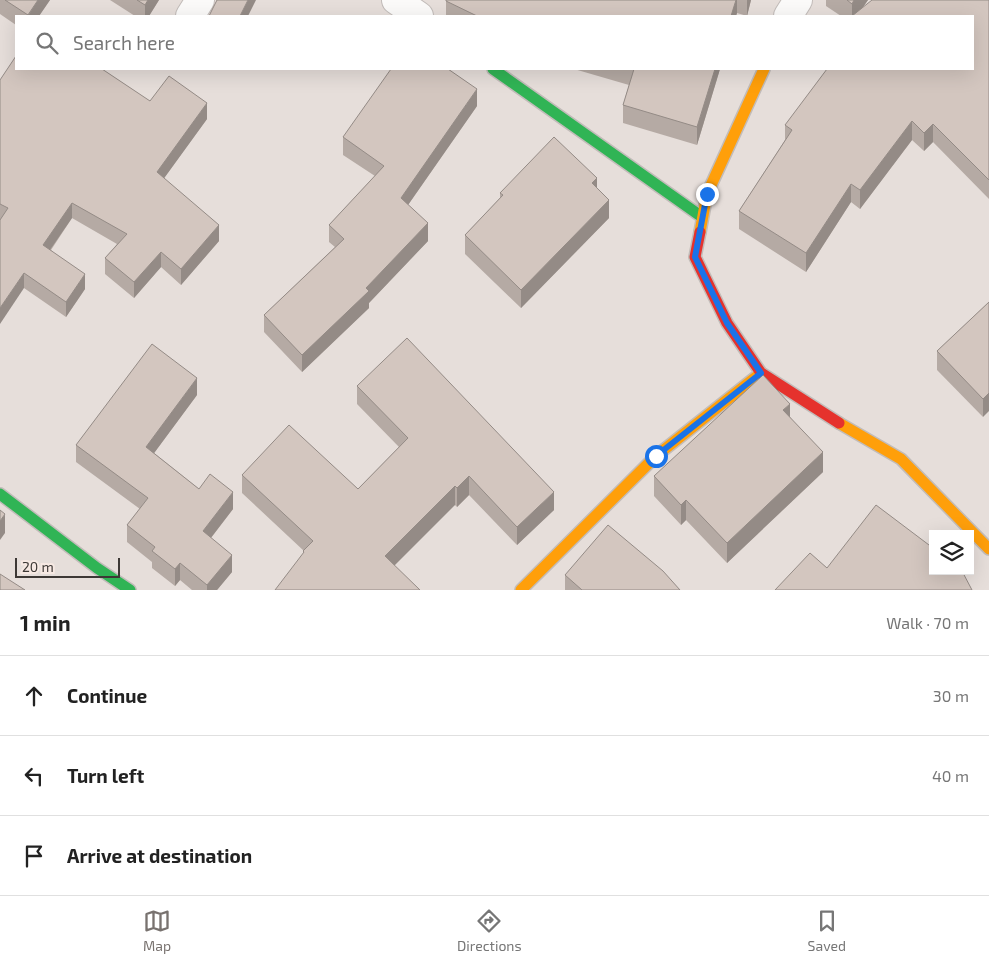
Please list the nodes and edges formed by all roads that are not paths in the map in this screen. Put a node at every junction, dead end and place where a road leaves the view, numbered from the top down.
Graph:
1 (200, 0) edge
2 (396, 0) edge
3 (798, 0) edge
4 (191, 15) edge
5 (418, 15) edge
6 (789, 15) edge
7 (494, 70) edge
8 (764, 70) edge
9 (702, 217) junction
10 (761, 373) junction
11 (0, 494) edge
12 (989, 549) edge
13 (130, 590) edge
14 (521, 590) edge

1 - 4 street
2 - 5 street
3 - 6 street
7 - 9 street
8 - 9 street
9 - 10 street
10 - 12 street
10 - 14 street
11 - 13 street

